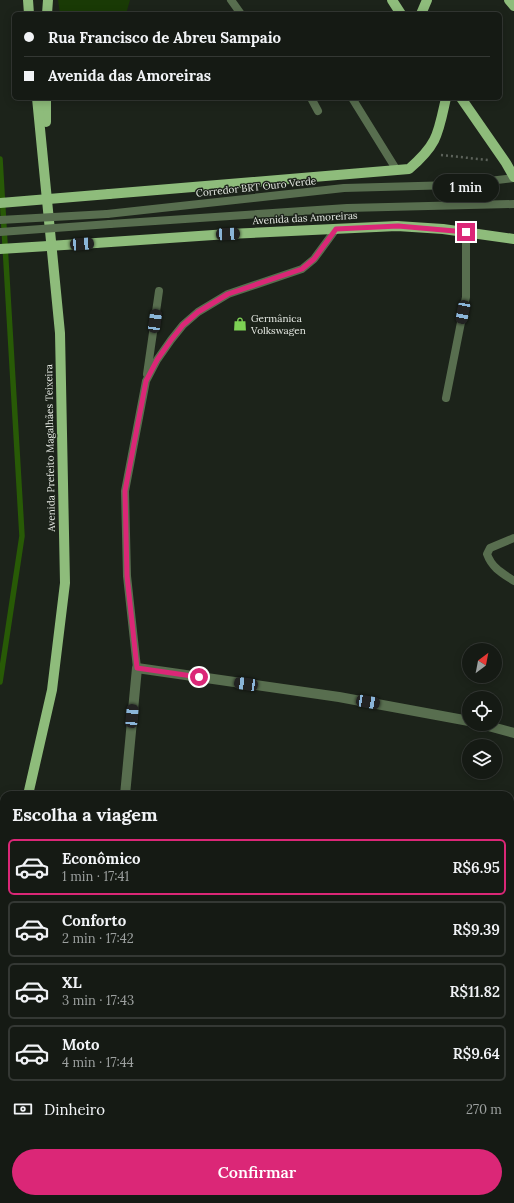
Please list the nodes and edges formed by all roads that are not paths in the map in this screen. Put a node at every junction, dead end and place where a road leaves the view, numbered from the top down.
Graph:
1 (28, 0) edge
2 (34, 0) edge
3 (48, 0) edge
4 (231, 0) edge
5 (392, 0) edge
6 (427, 0) edge
7 (509, 0) edge
8 (514, 6) edge
9 (29, 12) edge
10 (35, 12) edge
11 (47, 12) edge
12 (240, 12) edge
13 (400, 12) edge
14 (422, 12) edge
15 (38, 100) edge
16 (46, 100) edge
17 (312, 100) edge
18 (353, 100) edge
19 (446, 100) edge
20 (461, 100) edge
21 (318, 111) dead end
22 (45, 168) junction
23 (396, 169) junction
24 (514, 177) edge
25 (0, 203) edge
26 (514, 204) edge
27 (0, 220) edge
28 (336, 229) junction
29 (0, 232) edge
30 (466, 232) junction
31 (514, 239) edge
32 (0, 249) edge
33 (159, 290) dead end
34 (146, 381) junction
35 (446, 398) dead end
36 (514, 538) edge
37 (514, 581) edge
38 (137, 668) junction
39 (462, 720) edge
40 (502, 730) edge
41 (514, 733) edge
42 (29, 791) edge
43 (125, 791) edge

1 - 9 main road
2 - 10 main road
3 - 11 main road
4 - 12 lane
5 - 13 main road
6 - 14 main road
7 - 8 main road
15 - 22 main road, Avenida Prefeito Magalhães Teixeira
16 - 22 main road
17 - 21 lane
18 - 23 lane
19 - 23 main road
20 - 24 main road
22 - 42 main road, Avenida Prefeito Magalhães Teixeira
23 - 25 main road, bridge
24 - 27 lane, Corredor BRT Ouro Verde, bridge
26 - 29 lane, bridge
28 - 30 main road, Avenida das Amoreiras
28 - 32 main road, Avenida das Amoreiras, bridge
28 - 34 lane
30 - 31 main road, Avenida das Amoreiras
30 - 35 lane
33 - 34 lane
34 - 38 lane
36 - 37 lane
38 - 39 street
38 - 43 street
40 - 41 street

